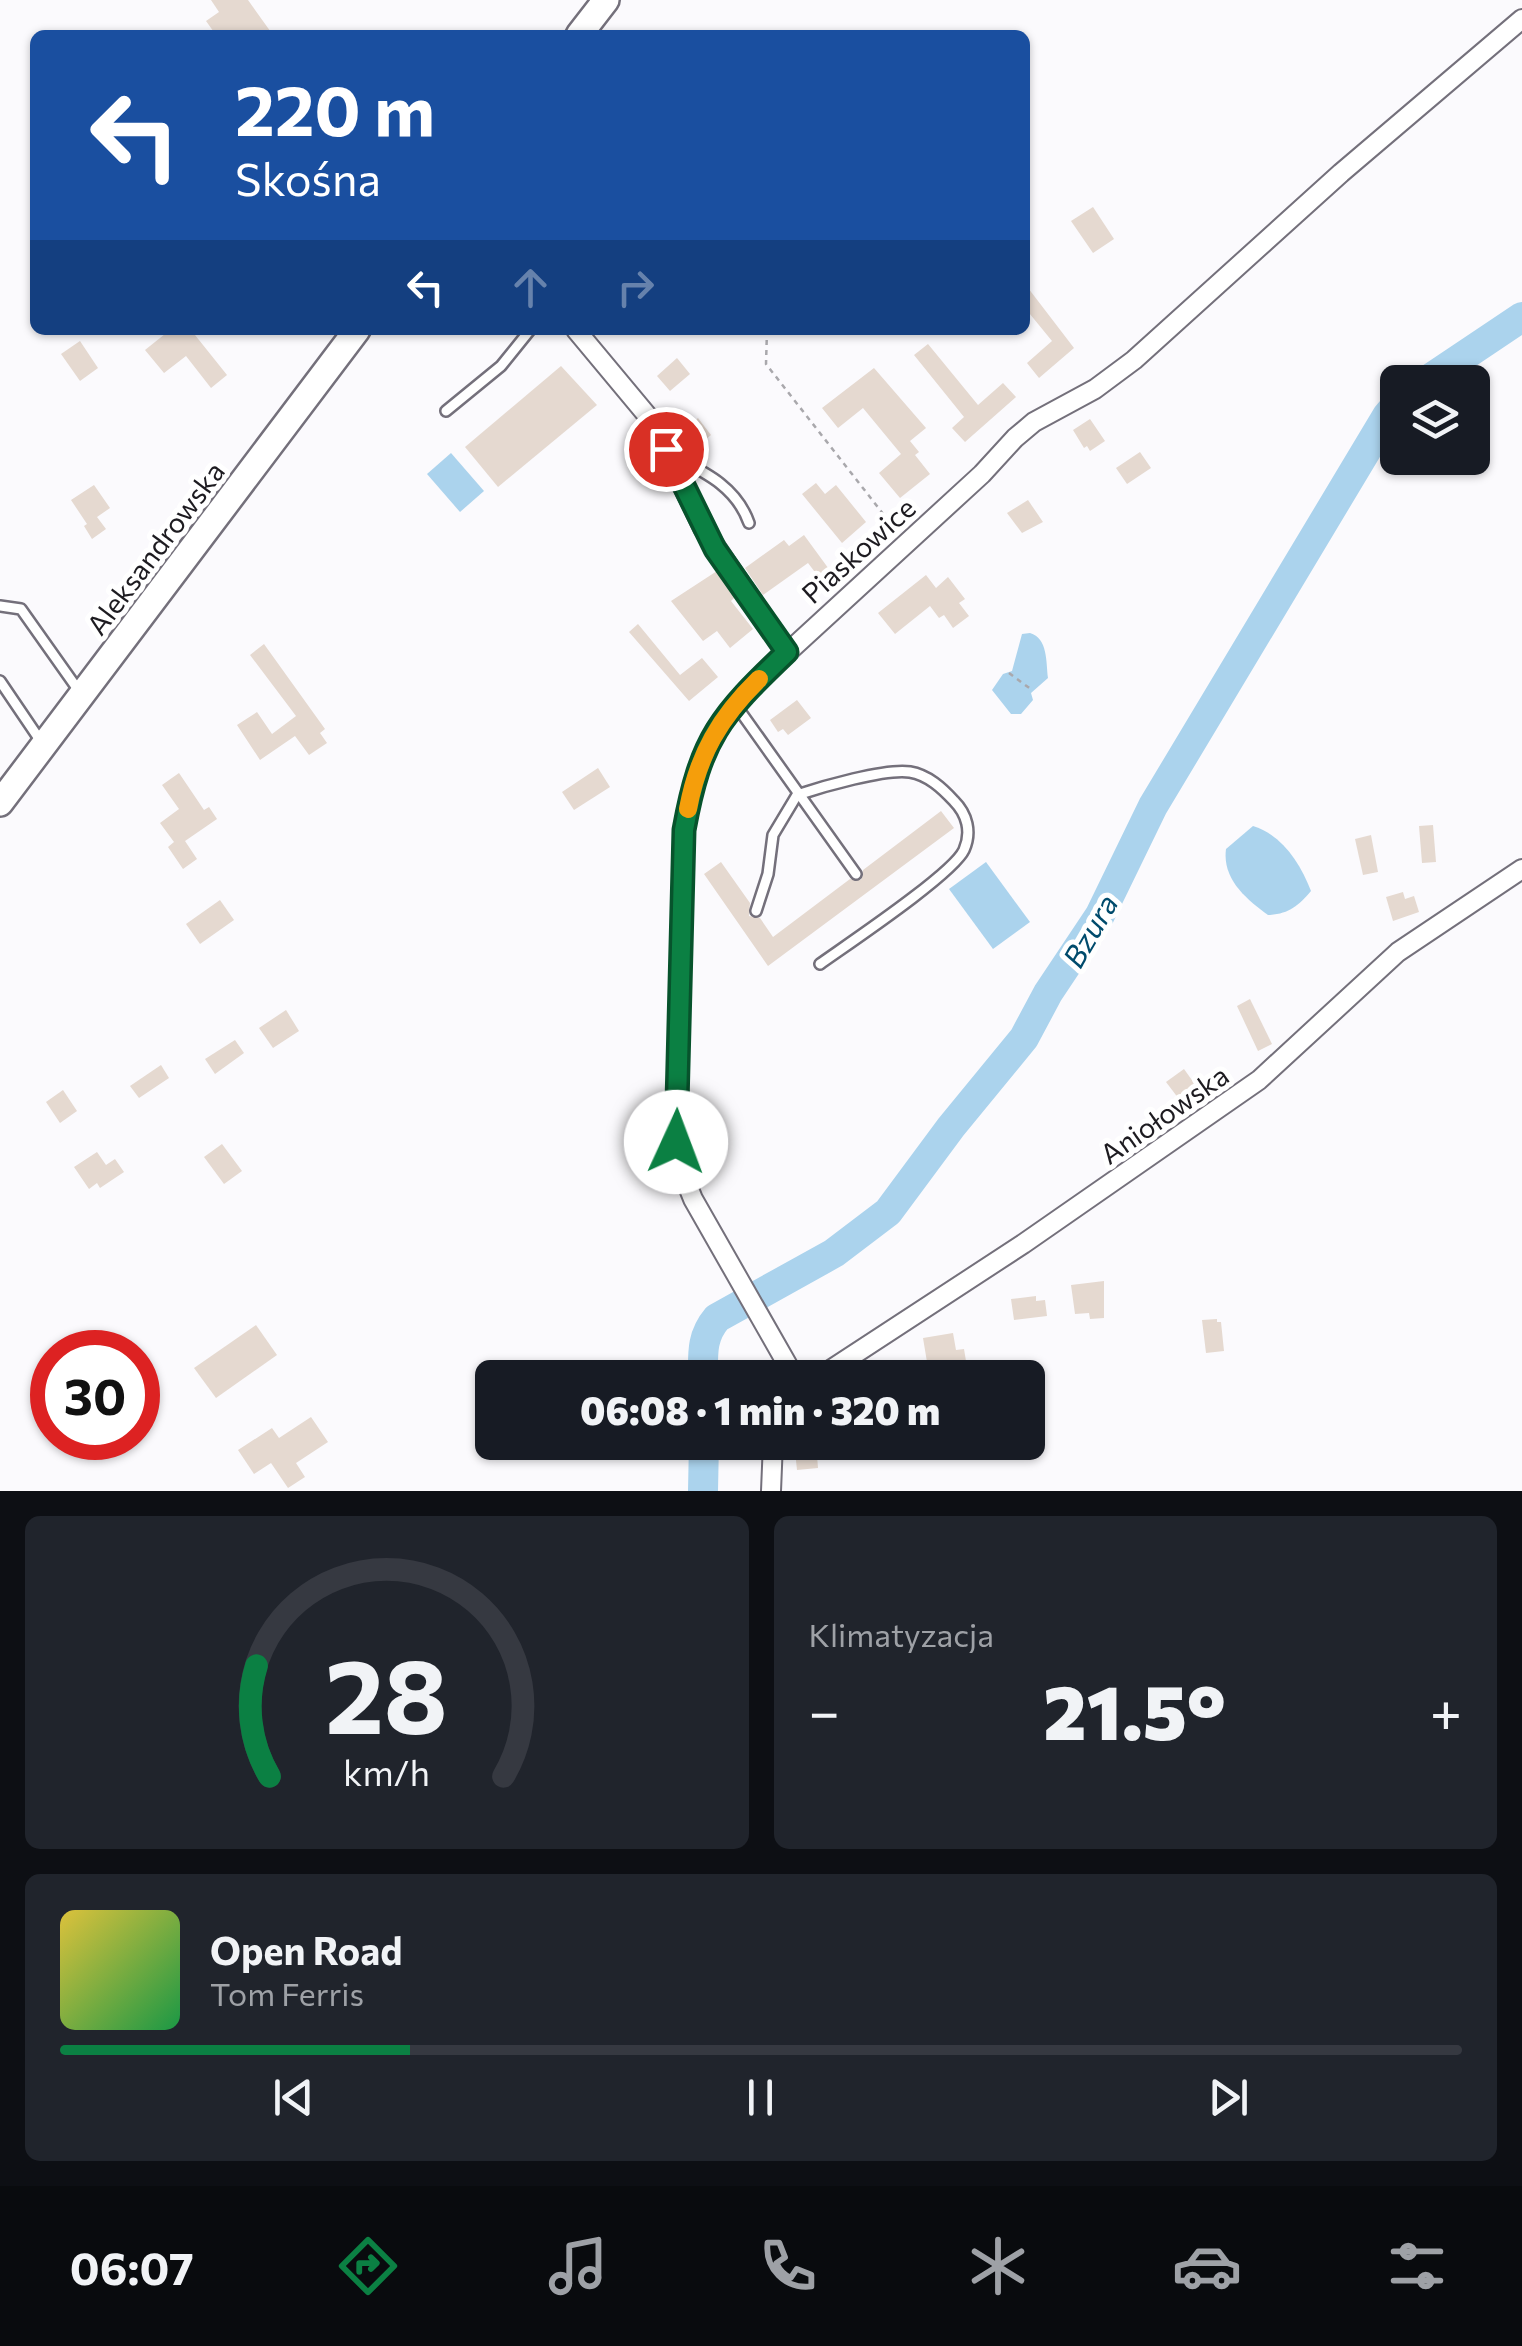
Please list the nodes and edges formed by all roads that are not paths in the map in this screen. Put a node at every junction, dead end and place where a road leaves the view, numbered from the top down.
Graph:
1 (606, 0) edge
2 (1522, 19) edge
3 (583, 30) edge
4 (353, 335) edge
5 (526, 335) edge
6 (580, 335) edge
7 (446, 411) dead end
8 (668, 454) junction
9 (749, 524) dead end
10 (0, 606) edge
11 (787, 652) junction
12 (0, 681) edge
13 (82, 695) junction
14 (735, 704) junction
15 (43, 745) junction
16 (797, 795) junction
17 (0, 803) edge
18 (1522, 869) edge
19 (856, 874) dead end
20 (756, 911) dead end
21 (820, 964) dead end
22 (785, 1360) edge
23 (845, 1360) edge
24 (772, 1460) edge
25 (771, 1491) edge

1 - 3 main road
2 - 11 street, Piaskowice
4 - 13 main road, Aleksandrowska
5 - 7 lane
6 - 8 street
8 - 9 lane
8 - 11 street
10 - 13 lane
11 - 14 street, Piaskowice
12 - 15 lane
13 - 15 main road, Aleksandrowska
14 - 16 lane
14 - 22 street, Piaskowice
15 - 17 main road, Aleksandrowska
16 - 19 lane
16 - 20 lane
16 - 21 lane
18 - 23 street, Aniołowska
24 - 25 street

